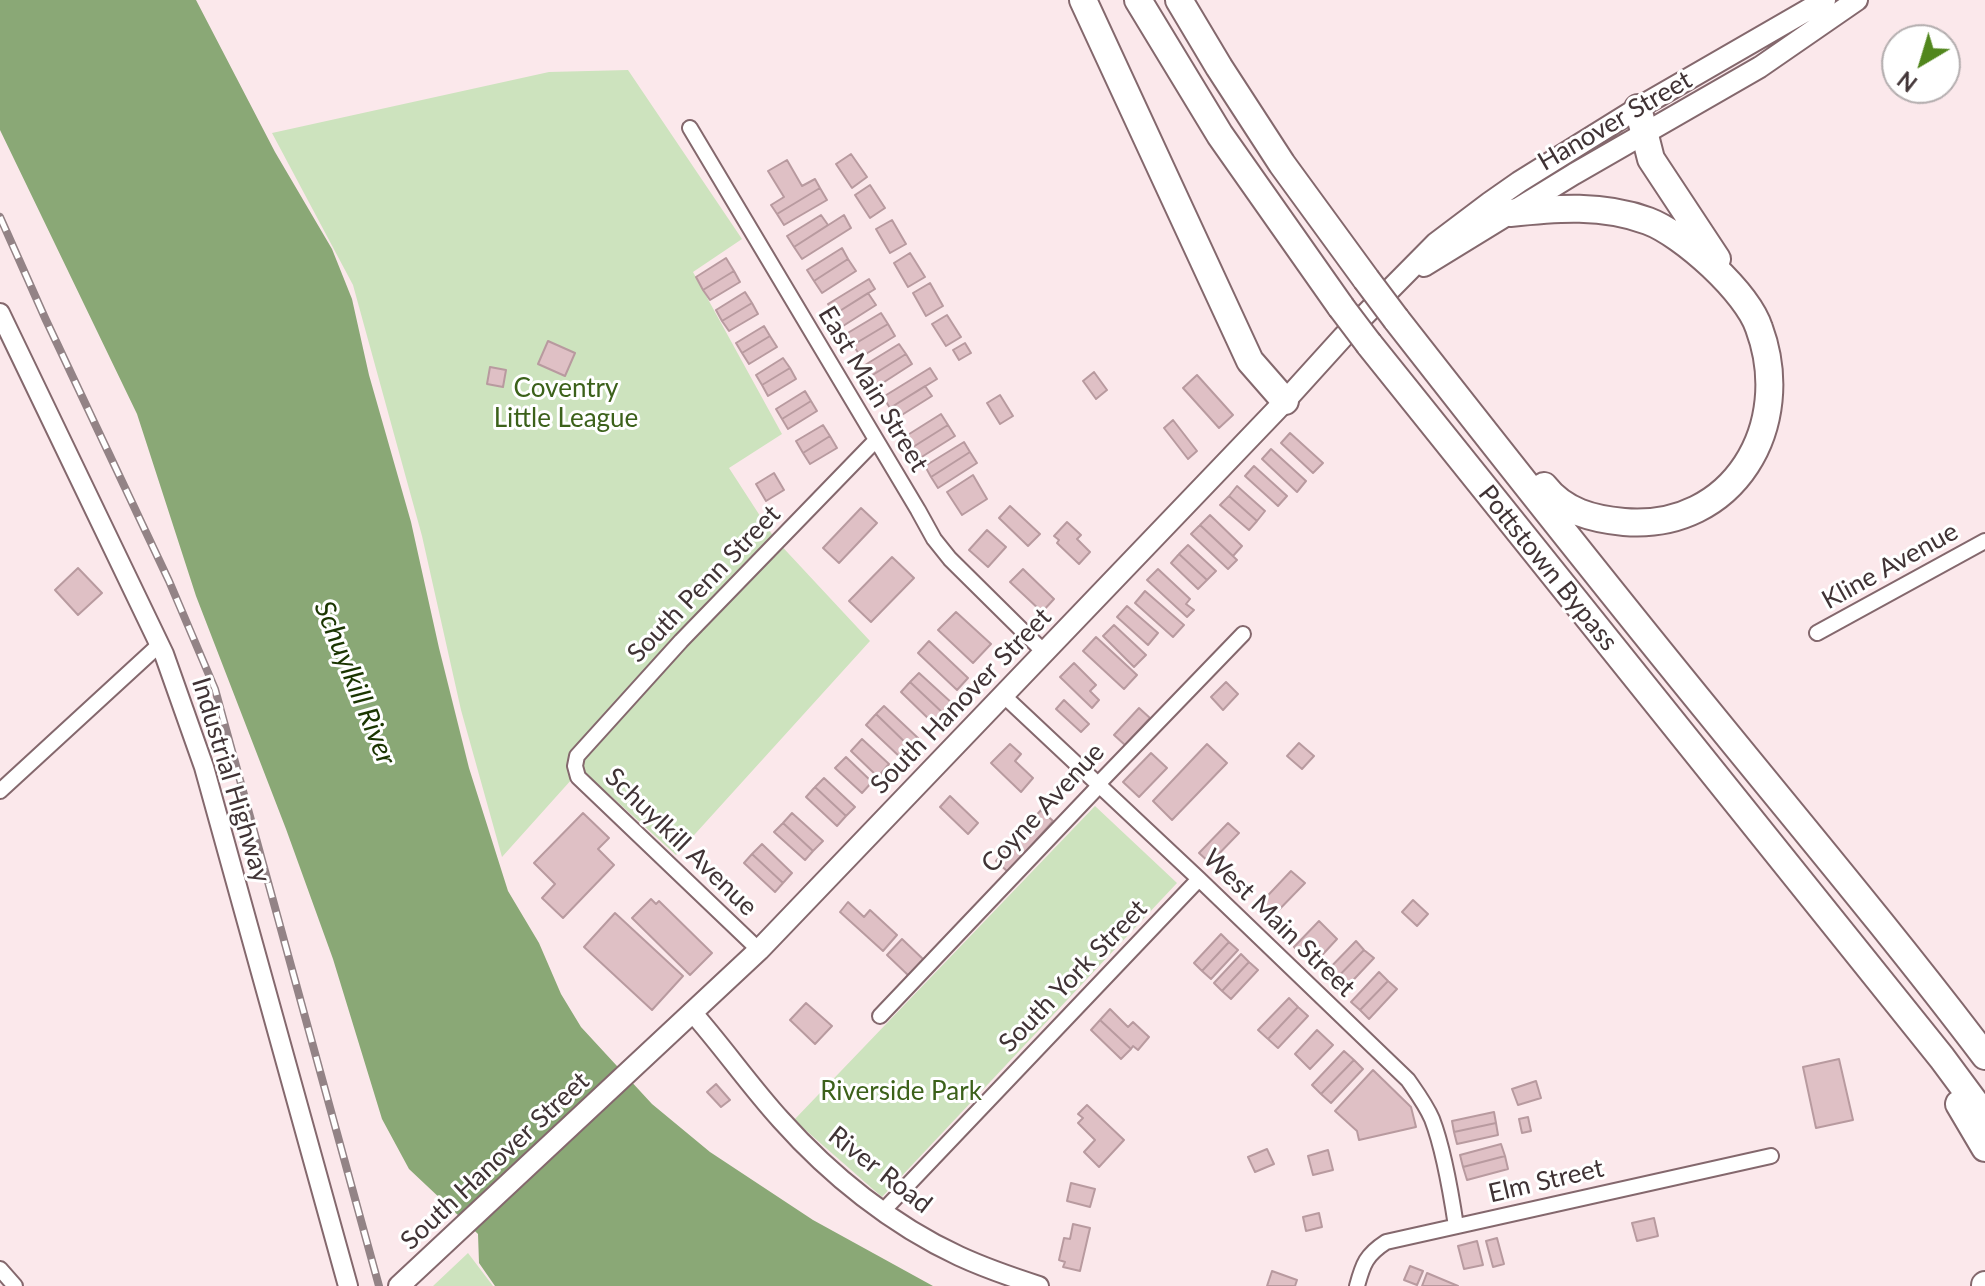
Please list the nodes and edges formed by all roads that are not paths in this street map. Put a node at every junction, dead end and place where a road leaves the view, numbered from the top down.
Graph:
1 (1083, 0) edge
2 (1138, 0) edge
3 (1179, 0) edge
4 (1825, 0) edge
5 (1857, 0) edge
6 (1641, 120) junction
7 (690, 128) dead end
8 (1510, 213) junction
9 (1397, 283) junction
10 (1753, 313) junction
11 (0, 315) edge
12 (1285, 401) junction
13 (876, 440) junction
14 (1500, 452) junction
15 (1985, 541) edge
16 (1817, 633) dead end
17 (1243, 634) dead end
18 (159, 645) junction
19 (1044, 652) junction
20 (1003, 695) junction
21 (575, 766) joint
22 (1099, 784) junction
23 (0, 791) edge
24 (1199, 879) junction
25 (1870, 909) junction
26 (759, 950) junction
27 (692, 1012) junction
28 (880, 1016) dead end
29 (1914, 1024) junction
30 (1985, 1031) edge
31 (1985, 1056) edge
32 (1985, 1116) edge
33 (1985, 1148) edge
34 (1771, 1156) dead end
35 (883, 1211) junction
36 (1456, 1226) junction
37 (0, 1269) edge
38 (406, 1279) edge
39 (15, 1286) edge
40 (348, 1286) edge
41 (1039, 1286) edge
42 (1357, 1286) edge

1 - 12 highway
2 - 29 highway, Pottstown Bypass, bridge
3 - 14 highway, Pottstown Bypass, bridge
4 - 6 main road, Hanover Street
5 - 6 main road, Hanover Street
6 - 8 main road, Hanover Street
6 - 9 main road, Hanover Street
6 - 10 highway
7 - 13 street, East Main Street
8 - 9 main road, Hanover Street
8 - 10 highway
9 - 12 main road, Hanover Street
10 - 14 highway
11 - 18 street, Industrial Highway
12 - 19 main road, South Hanover Street
13 - 19 street, East Main Street
13 - 21 street, South Penn Street
14 - 25 highway, Pottstown Bypass
15 - 16 street, Kline Avenue
17 - 22 street, Coyne Avenue
18 - 23 street
18 - 40 street, Industrial Highway
19 - 20 main road, South Hanover Street
20 - 22 street, West Main Street
20 - 26 main road, South Hanover Street
21 - 26 street, Schuylkill Avenue
22 - 24 street, West Main Street
22 - 28 street, Coyne Avenue
24 - 35 street, South York Street
24 - 36 street, West Main Street
25 - 30 highway
25 - 31 highway, Pottstown Bypass
26 - 27 main road, South Hanover Street
27 - 35 street, River Road
27 - 38 main road, South Hanover Street
29 - 32 highway, Pottstown Bypass
29 - 33 highway
34 - 36 street, Elm Street
35 - 41 street, River Road
36 - 42 street, Elm Street
37 - 39 street

